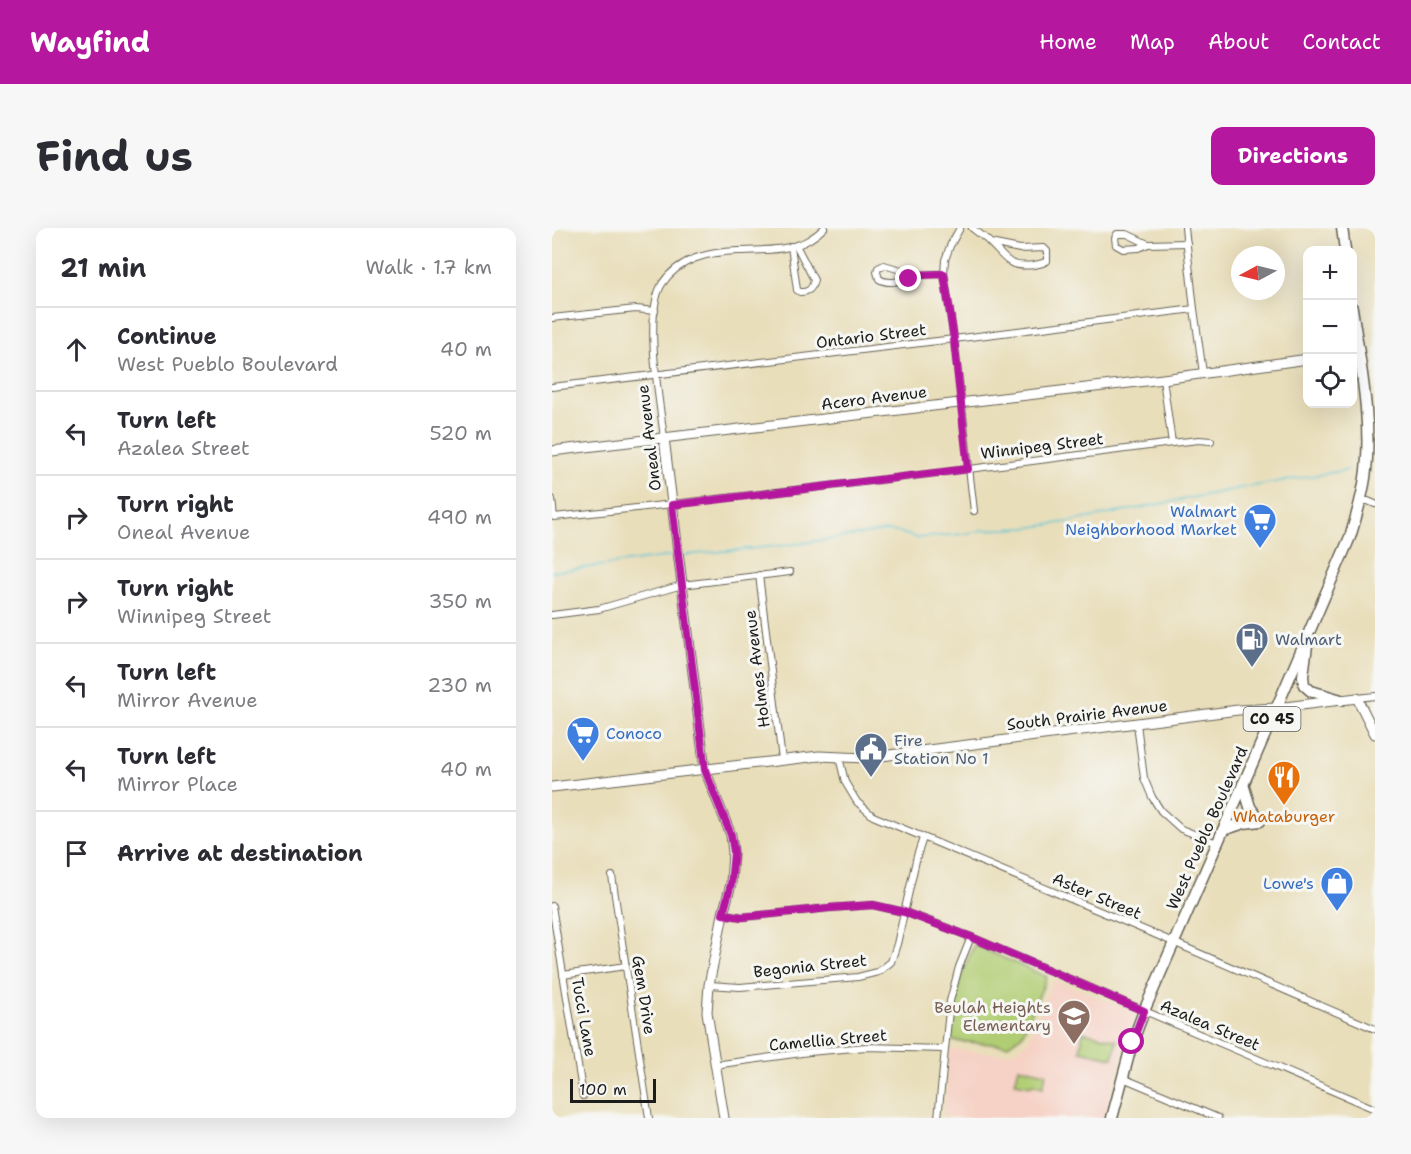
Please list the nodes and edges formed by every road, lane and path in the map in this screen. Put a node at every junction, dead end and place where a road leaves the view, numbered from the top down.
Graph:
1 (825, 228) edge
2 (960, 228) edge
3 (972, 228) edge
4 (1185, 228) edge
5 (1342, 228) edge
6 (990, 243) junction
7 (1187, 243) junction
8 (1148, 244) junction
9 (794, 246) junction
10 (1344, 246) edge
11 (944, 274) junction
12 (918, 275) junction
13 (1194, 309) junction
14 (655, 311) junction
15 (552, 318) edge
16 (954, 339) junction
17 (1355, 354) edge
18 (1303, 360) edge
19 (1203, 373) junction
20 (657, 375) junction
21 (1163, 379) junction
22 (552, 387) edge
23 (961, 402) junction
24 (664, 438) junction
25 (1211, 441) dead end
26 (1172, 443) junction
27 (552, 451) edge
28 (968, 469) junction
29 (552, 499) edge
30 (1360, 501) junction
31 (1375, 504) edge
32 (672, 505) junction
33 (974, 511) dead end
34 (789, 572) dead end
35 (759, 575) junction
36 (682, 585) junction
37 (552, 615) edge
38 (1310, 629) junction
39 (1375, 696) edge
40 (1358, 698) junction
41 (1341, 700) junction
42 (1277, 708) junction
43 (1137, 724) junction
44 (1375, 734) edge
45 (839, 758) junction
46 (782, 760) junction
47 (705, 770) junction
48 (1243, 784) junction
49 (552, 787) edge
50 (1223, 830) junction
51 (923, 838) junction
52 (1217, 843) junction
53 (612, 876) dead end
54 (552, 906) edge
55 (904, 912) junction
56 (723, 914) junction
57 (971, 937) junction
58 (1173, 943) junction
59 (626, 966) junction
60 (563, 975) junction
61 (709, 985) junction
62 (1144, 1011) junction
63 (1375, 1029) edge
64 (944, 1049) junction
65 (714, 1065) junction
66 (1123, 1078) junction
67 (583, 1096) dead end
68 (1375, 1109) edge
69 (650, 1118) edge
70 (724, 1118) edge
71 (938, 1118) edge
72 (1112, 1118) edge
73 (1218, 1118) edge

1 - 9 street, Oneal Avenue
2 - 11 street
3 - 6 street
4 - 7 street
5 - 10 main road
6 - 6 street
7 - 8 street
7 - 13 street
8 - 8 street
9 - 9 street
9 - 14 street, Oneal Avenue
11 - 12 street
11 - 16 street
12 - 12 street
13 - 16 street, Ontario Street
13 - 19 street
14 - 15 street
14 - 20 street, Oneal Avenue
16 - 20 street, Ontario Street
16 - 23 street
17 - 30 main road, West Pueblo Boulevard / CO 45
18 - 19 street, Acero Avenue
19 - 21 street, Acero Avenue
20 - 22 street, Ontario Street
20 - 24 street, Oneal Avenue
21 - 23 street, Acero Avenue
21 - 26 street
23 - 24 street, Acero Avenue
23 - 28 street
24 - 27 street, Acero Avenue
24 - 32 street, Oneal Avenue
25 - 26 street, Winnipeg Street
26 - 28 street, Winnipeg Street
28 - 32 street, Winnipeg Street
28 - 33 street
29 - 32 street, Winnipeg Street
30 - 31 street
30 - 38 main road, West Pueblo Boulevard / CO 45
32 - 36 street, Oneal Avenue
34 - 35 street
35 - 36 street
35 - 46 street, Holmes Avenue
36 - 37 street
36 - 47 street, Oneal Avenue
38 - 41 main road
38 - 42 main road, West Pueblo Boulevard / CO 45
39 - 40 street, South Prairie Avenue
40 - 41 street, South Prairie Avenue
40 - 44 street
41 - 42 street, South Prairie Avenue
42 - 43 street, South Prairie Avenue
42 - 48 main road, West Pueblo Boulevard / CO 45
43 - 45 street, South Prairie Avenue
43 - 52 street
45 - 46 street, South Prairie Avenue
45 - 51 street, Aster Street
46 - 47 street, South Prairie Avenue
47 - 49 street, South Prairie Avenue
47 - 56 street, Oneal Avenue
48 - 50 main road, West Pueblo Boulevard / CO 45
48 - 50 main road
50 - 52 main road, West Pueblo Boulevard / CO 45
51 - 55 street, Begonia Street
51 - 58 street, Aster Street
52 - 58 main road, West Pueblo Boulevard / CO 45
53 - 59 street, Gem Drive
54 - 60 street, Tucci Lane
55 - 56 street, Azalea Street
55 - 57 street, Azalea Street
55 - 61 street, Begonia Street
56 - 61 street, Oneal Avenue
57 - 62 street, Azalea Street
57 - 64 street
58 - 62 main road, West Pueblo Boulevard / CO 45
58 - 63 street, Aster Street
59 - 60 street
59 - 69 street, Gem Drive
60 - 67 street, Tucci Lane
61 - 65 street, Oneal Avenue
62 - 66 main road, West Pueblo Boulevard / CO 45
62 - 68 street, Azalea Street
64 - 65 street, Camellia Street
64 - 71 street
65 - 70 street, Oneal Avenue
66 - 72 main road, West Pueblo Boulevard / CO 45
66 - 73 street

